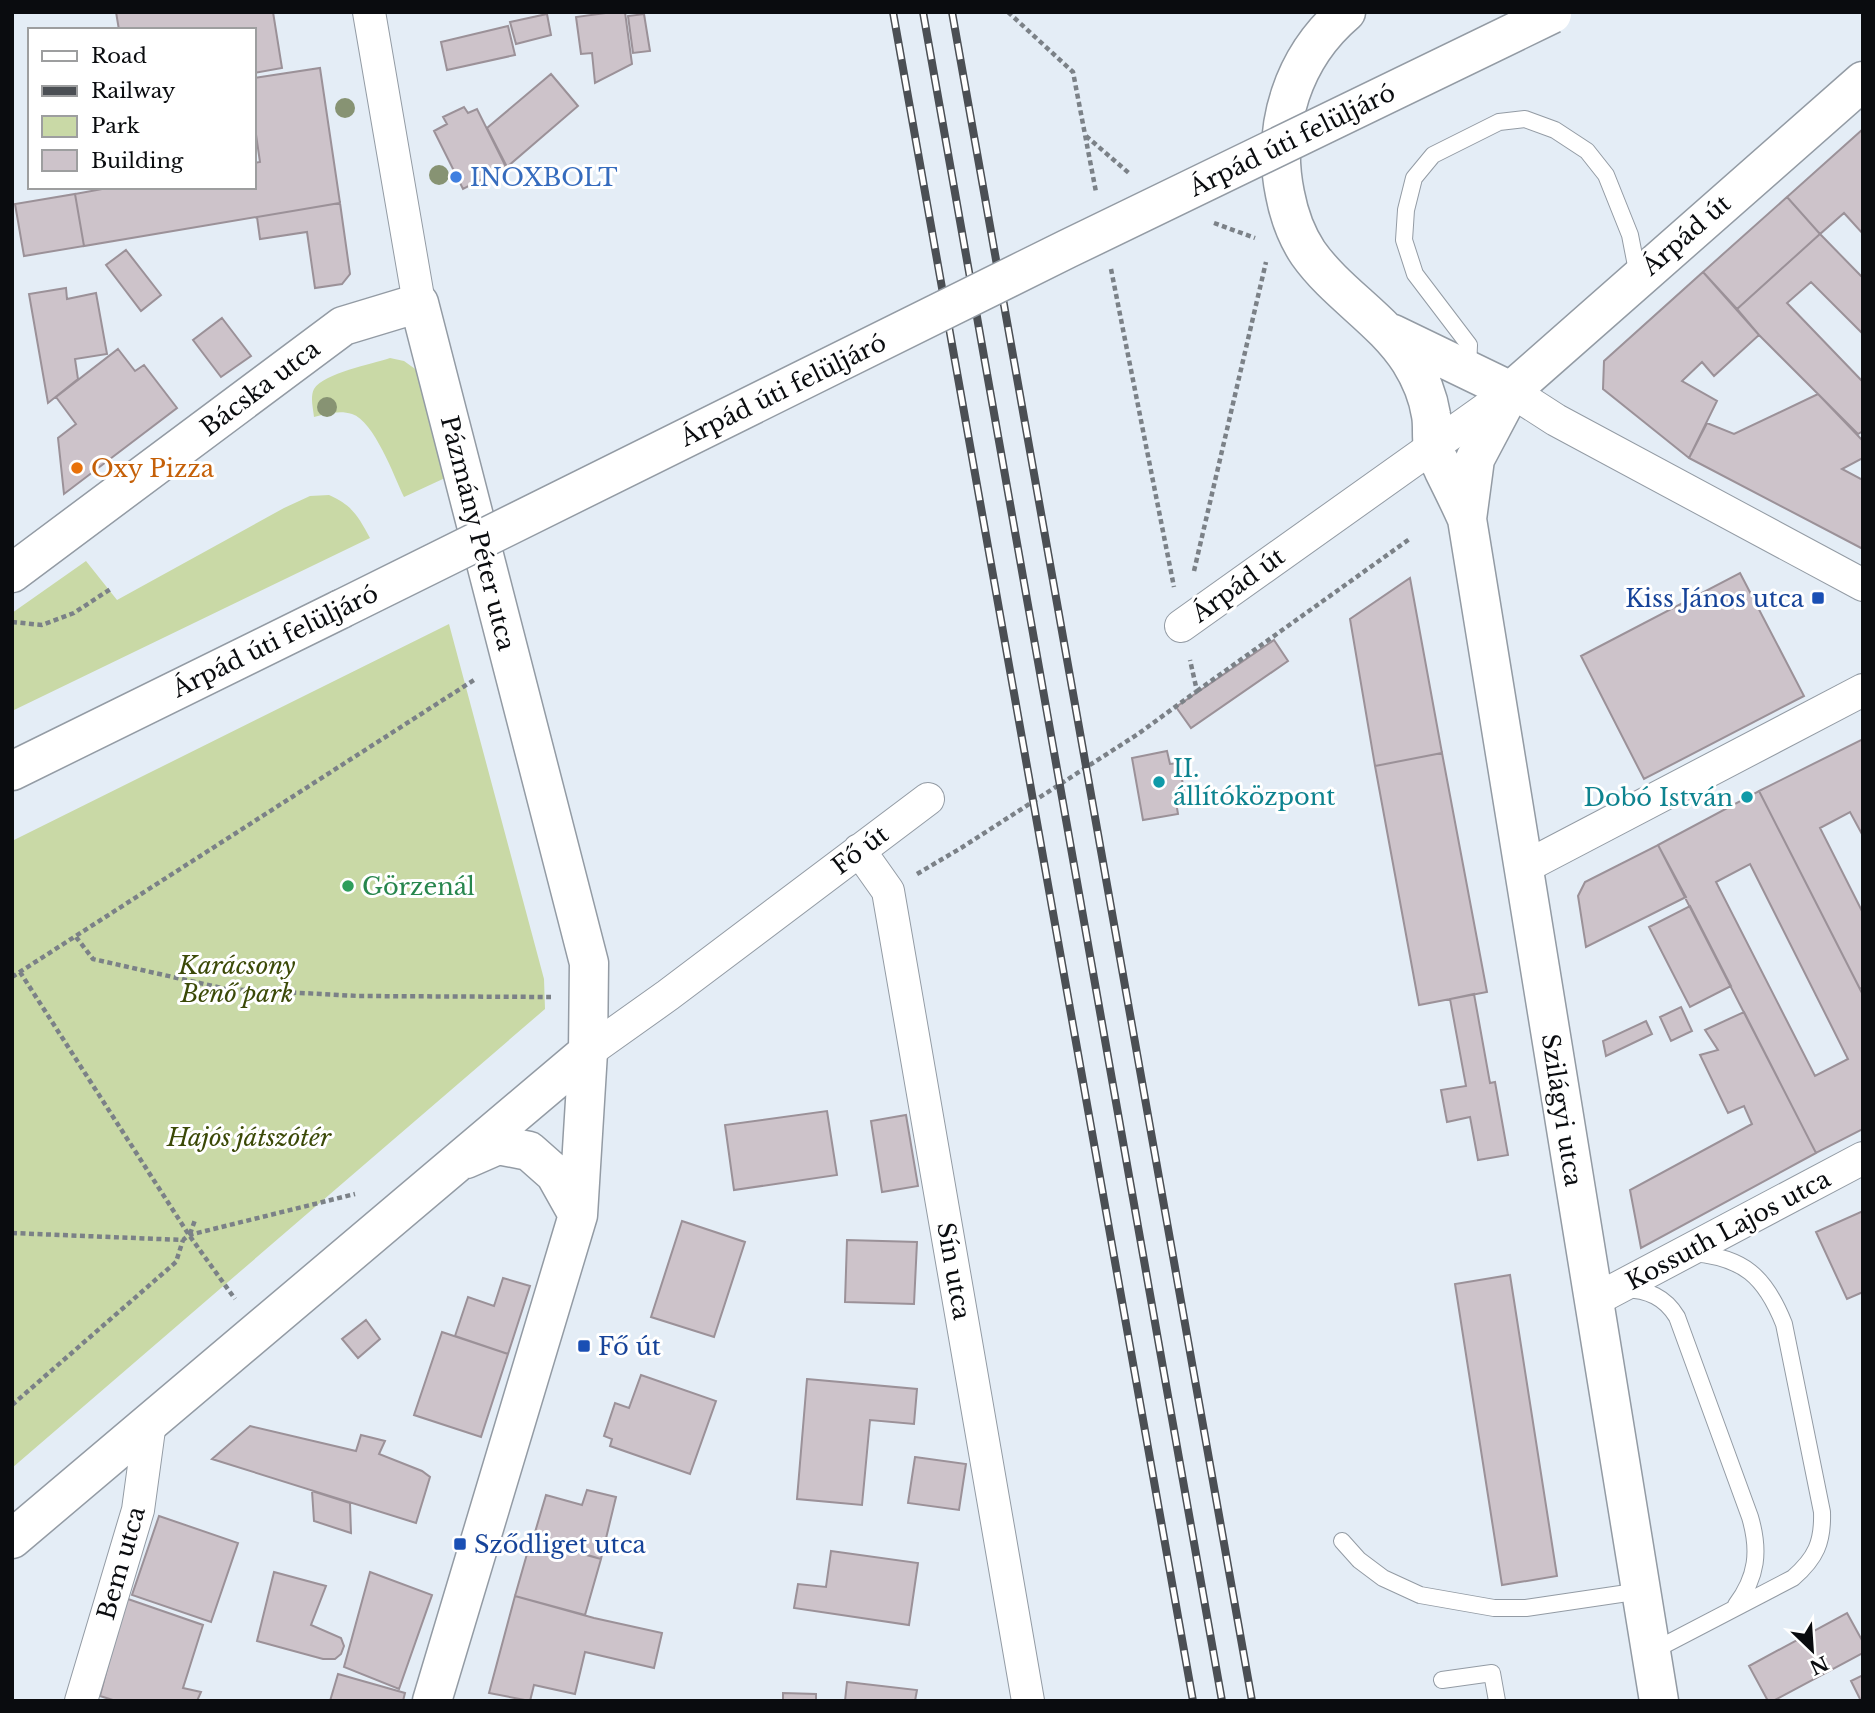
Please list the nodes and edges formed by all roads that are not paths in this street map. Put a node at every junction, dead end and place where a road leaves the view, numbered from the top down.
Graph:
1 (369, 12) edge
2 (1346, 12) edge
3 (1553, 13) edge
4 (1863, 81) edge
5 (1639, 277) junction
6 (419, 303) junction
7 (1387, 330) junction
8 (1468, 371) junction
9 (1511, 391) junction
10 (1433, 448) junction
11 (1467, 519) junction
12 (12, 573) edge
13 (1863, 585) edge
14 (1181, 626) road end
15 (1863, 690) edge
16 (12, 771) edge
17 (928, 799) dead end
18 (859, 850) junction
19 (1523, 868) junction
20 (589, 1052) junction
21 (1863, 1158) edge
22 (458, 1162) junction
23 (578, 1215) junction
24 (1686, 1253) junction
25 (1606, 1295) junction
26 (150, 1422) junction
27 (12, 1539) edge
28 (1342, 1541) dead end
29 (1641, 1591) junction
30 (1732, 1610) junction
31 (1651, 1653) junction
32 (1442, 1681) dead end
33 (81, 1701) edge
34 (432, 1701) edge
35 (1028, 1701) edge
36 (1497, 1701) edge
37 (1659, 1701) edge

1 - 6 street, Pázmány Péter utca
2 - 7 street
3 - 16 street, Árpád úti felüljáró, bridge
4 - 5 street, Árpád út
5 - 8 lane
5 - 9 street, Árpád út
6 - 12 street, Bácska utca
6 - 20 street, Pázmány Péter utca
7 - 8 street
7 - 10 street
8 - 9 street
9 - 10 street, Árpád út
9 - 11 street, Szilágyi utca
9 - 13 street
10 - 11 street, Szilágyi utca
10 - 14 street, Árpád út
11 - 19 street, Szilágyi utca
15 - 19 street
17 - 18 street, Fő út
18 - 20 street, Fő út
18 - 35 street, Sín utca
19 - 25 street, Szilágyi utca
20 - 22 street, Fő út
20 - 23 street
21 - 24 street, Kossuth Lajos utca
22 - 23 street
22 - 26 street, Fő út
23 - 34 street
24 - 25 street, Kossuth Lajos utca
24 - 30 lane
25 - 29 street, Szilágyi utca
25 - 30 lane
26 - 27 street, Fő út
26 - 33 street, Bem utca
28 - 29 lane
29 - 31 street, Szilágyi utca
30 - 31 lane
31 - 37 street, Szilágyi utca
32 - 36 lane

